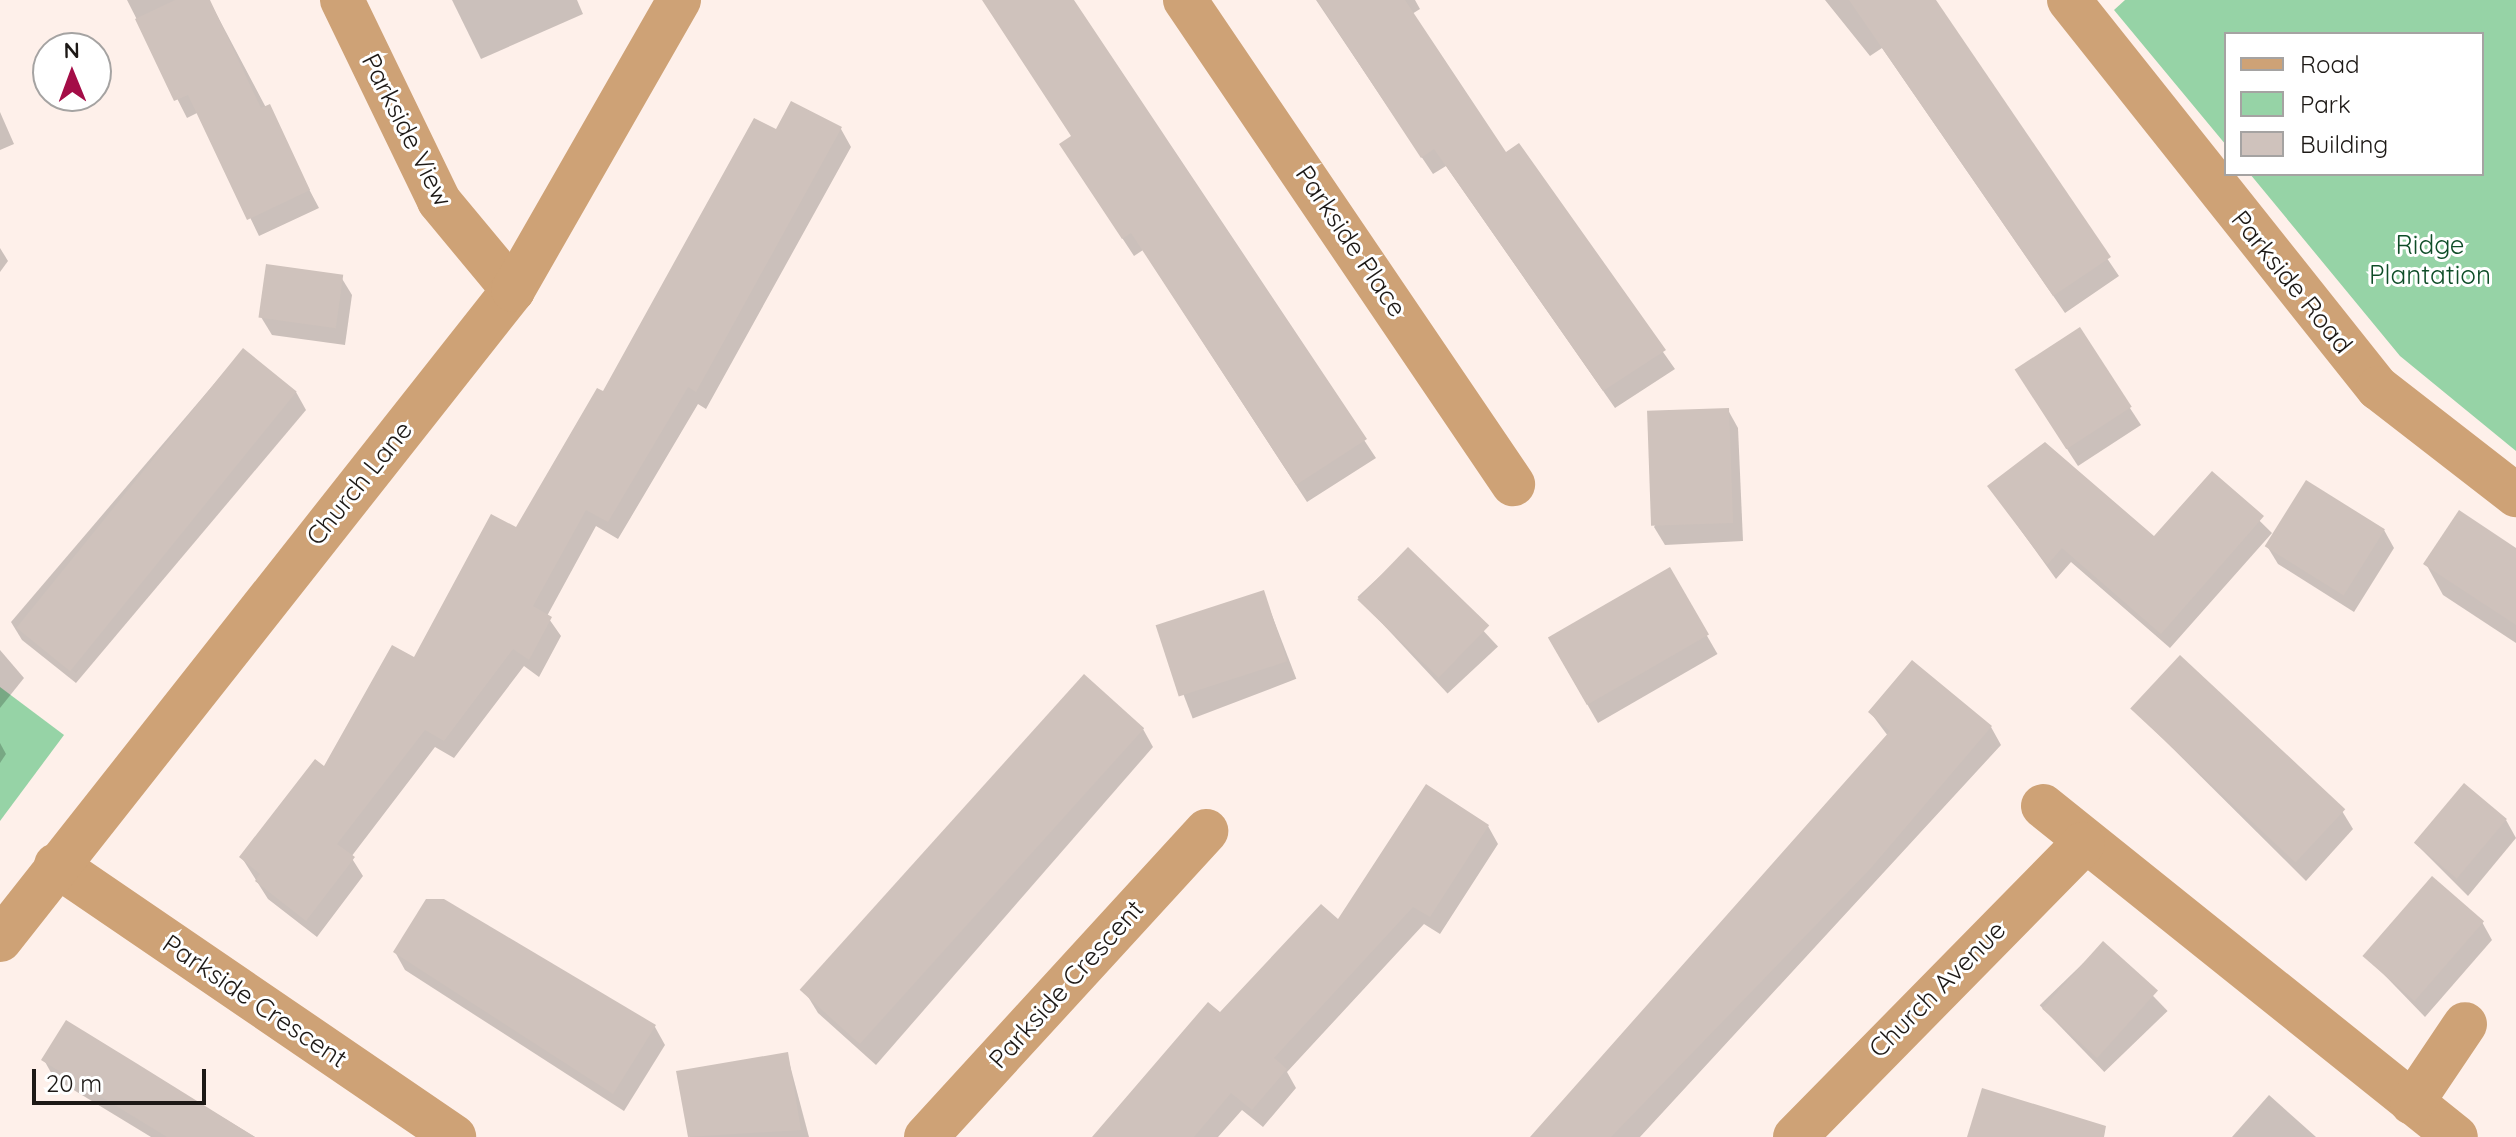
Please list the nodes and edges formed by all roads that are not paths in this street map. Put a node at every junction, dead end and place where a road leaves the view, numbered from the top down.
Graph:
1 (342, 0) edge
2 (679, 0) edge
3 (1185, 0) edge
4 (2069, 0) edge
5 (513, 290) junction
6 (1513, 484) dead end
7 (2516, 495) edge
8 (2043, 806) dead end
9 (1206, 831) dead end
10 (2083, 844) junction
11 (56, 865) junction
12 (0, 940) edge
13 (2465, 1024) dead end
14 (2412, 1103) junction
15 (454, 1137) edge
16 (926, 1137) edge
17 (1795, 1137) edge
18 (2456, 1137) edge

1 - 5 street, Parkside View
2 - 5 street, Church Lane
3 - 6 street, Parkside Place
4 - 7 street, Parkside Road
5 - 11 street, Church Lane
8 - 10 street
9 - 16 street, Parkside Crescent
10 - 14 street
10 - 17 street, Church Avenue
11 - 12 street, Church Lane
11 - 15 street, Parkside Crescent
13 - 14 street
14 - 18 street

